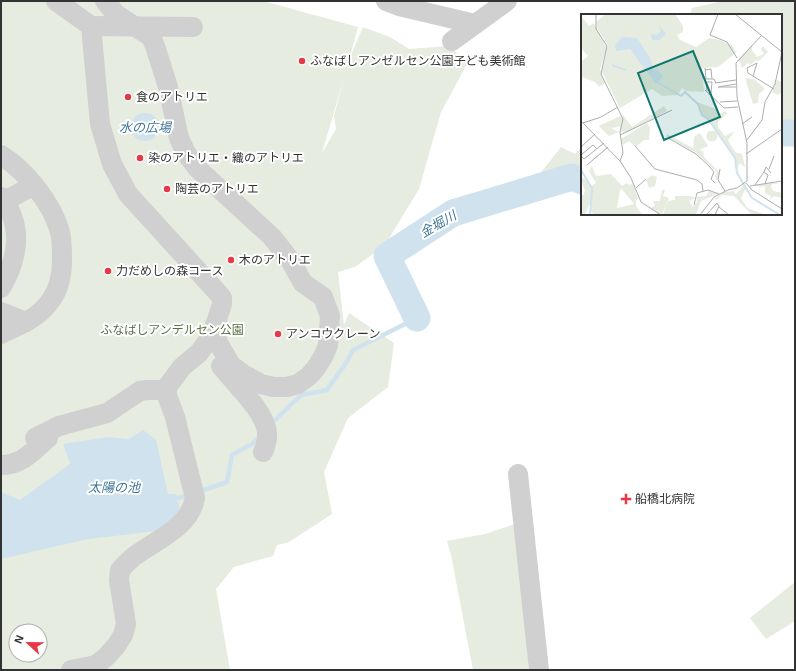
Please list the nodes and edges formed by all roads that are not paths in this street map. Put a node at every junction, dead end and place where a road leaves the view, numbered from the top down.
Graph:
1 (56, 1) edge
2 (105, 1) edge
3 (386, 1) edge
4 (507, 1) edge
5 (475, 24) junction
6 (91, 26) junction
7 (193, 27) dead end
8 (452, 41) dead end
9 (1, 155) edge
10 (34, 185) junction
11 (3, 199) edge
12 (1, 288) edge
13 (1, 312) edge
14 (26, 322) junction
15 (216, 324) junction
16 (1, 334) edge
17 (204, 347) junction
18 (167, 390) junction
19 (263, 452) dead end
20 (1, 465) edge
21 (518, 474) dead end
22 (71, 670) edge
23 (539, 670) edge

1 - 6 street
2 - 15 street
3 - 5 street
4 - 5 street
5 - 8 street
6 - 7 street, bridge
6 - 15 street
9 - 10 street
10 - 11 street
10 - 14 street
11 - 12 street
13 - 14 street
14 - 16 street
15 - 17 street
17 - 18 street
17 - 19 street
18 - 20 street
18 - 22 street
21 - 23 street

